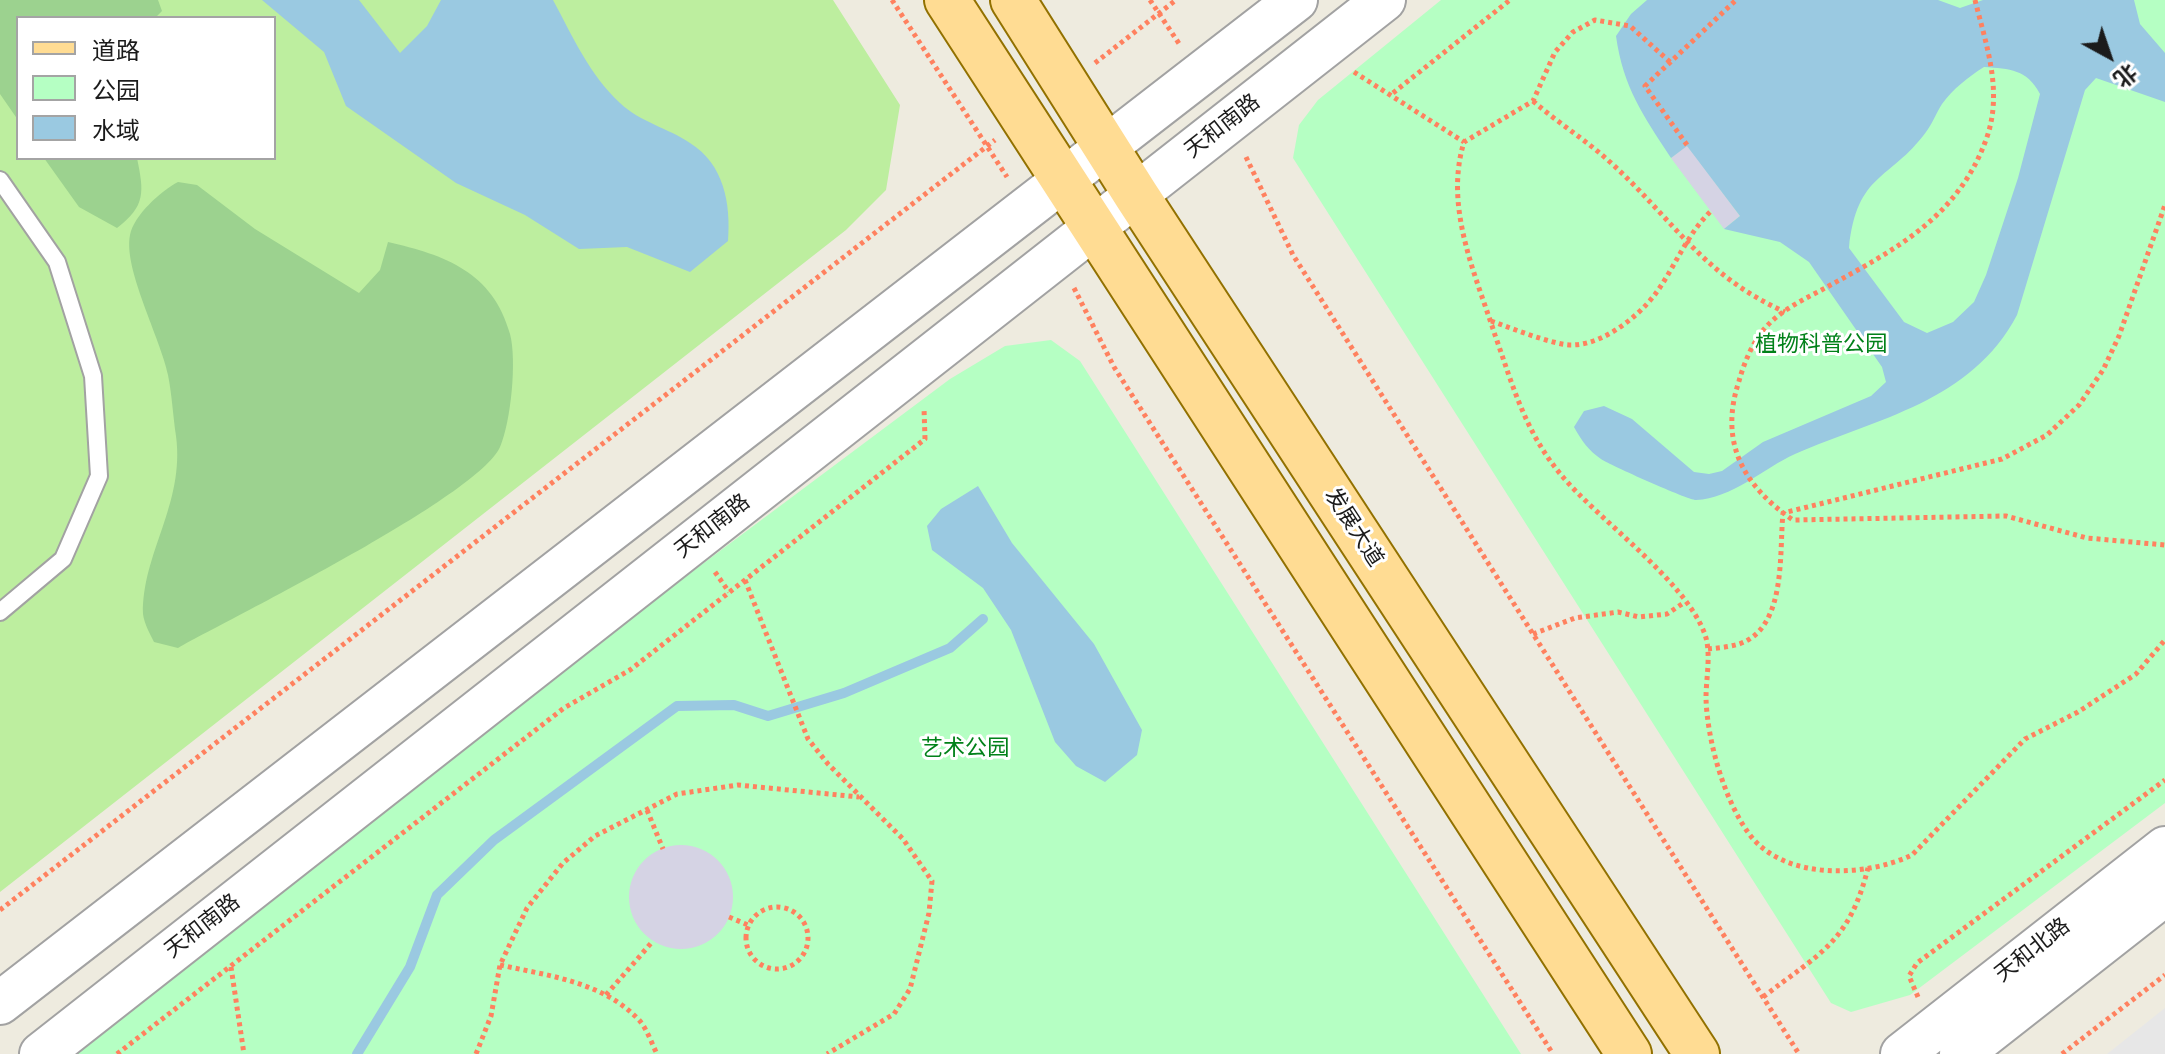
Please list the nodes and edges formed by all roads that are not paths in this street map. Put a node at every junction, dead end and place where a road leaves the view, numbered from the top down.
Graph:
1 (947, 0) edge
2 (1013, 0) edge
3 (1296, 0) edge
4 (1384, 0) edge
5 (1108, 149) junction
6 (0, 180) edge
7 (1063, 183) junction
8 (1136, 195) junction
9 (1093, 229) junction
10 (0, 612) edge
11 (2165, 848) edge
12 (2165, 894) edge
13 (0, 1003) edge
14 (1948, 1041) edge
15 (41, 1054) edge
16 (1629, 1054) edge
17 (1697, 1054) edge
18 (1902, 1054) edge

1 - 7 main road
2 - 5 main road, 发展大道
3 - 5 street
4 - 8 street, 天和南路
5 - 7 street
5 - 8 main road, 发展大道
6 - 10 lane
7 - 9 main road
7 - 13 street
8 - 9 street, 天和南路
8 - 17 main road, 发展大道
9 - 15 street, 天和南路
9 - 16 main road
11 - 14 street, 天和北路
12 - 14 street, 天和北路
14 - 18 street, 天和北路

